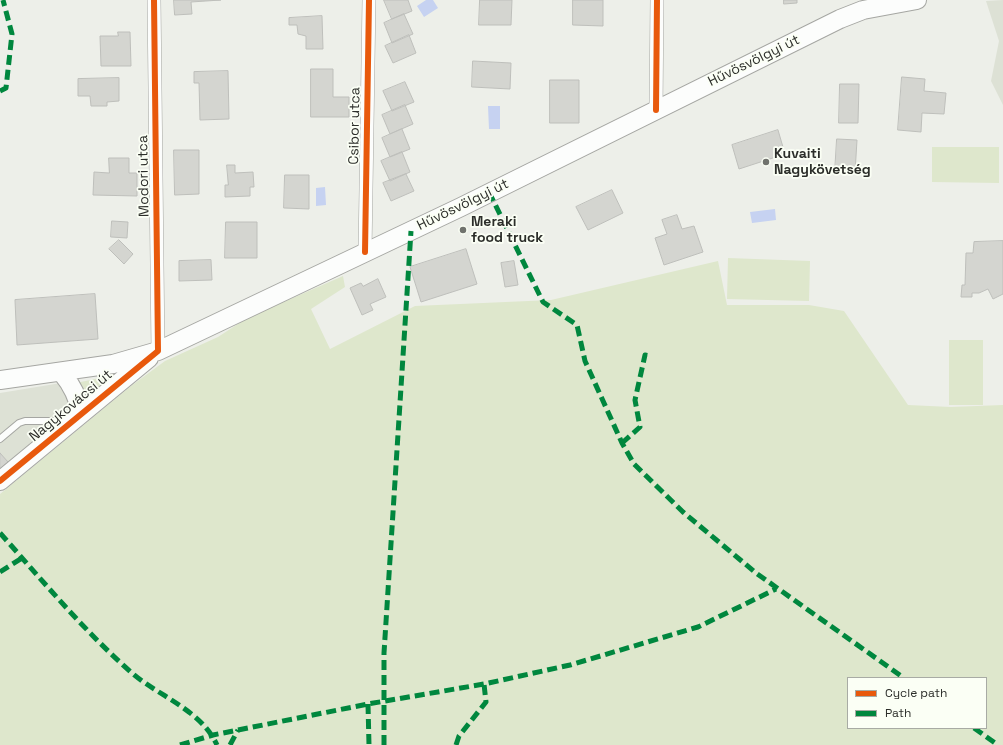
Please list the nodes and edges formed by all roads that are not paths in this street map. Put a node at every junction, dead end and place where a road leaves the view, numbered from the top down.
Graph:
1 (154, 0) edge
2 (369, 0) edge
3 (657, 0) edge
4 (917, 0) edge
5 (656, 110) junction
6 (365, 252) junction
7 (158, 351) junction
8 (62, 373) junction
9 (0, 380) edge
10 (76, 417) junction
11 (0, 439) edge
12 (0, 481) edge

1 - 7 street, Modori utca
2 - 6 street, Csibor utca
3 - 5 street
4 - 5 main road, Hűvösvölgyi út
5 - 6 main road, Hűvösvölgyi út
6 - 7 main road, Hűvösvölgyi út
7 - 8 main road, Hűvösvölgyi út
7 - 10 main road, Nagykovácsi út
8 - 9 main road, Hűvösvölgyi út
8 - 10 main road
10 - 11 lane
10 - 12 main road, Nagykovácsi út

